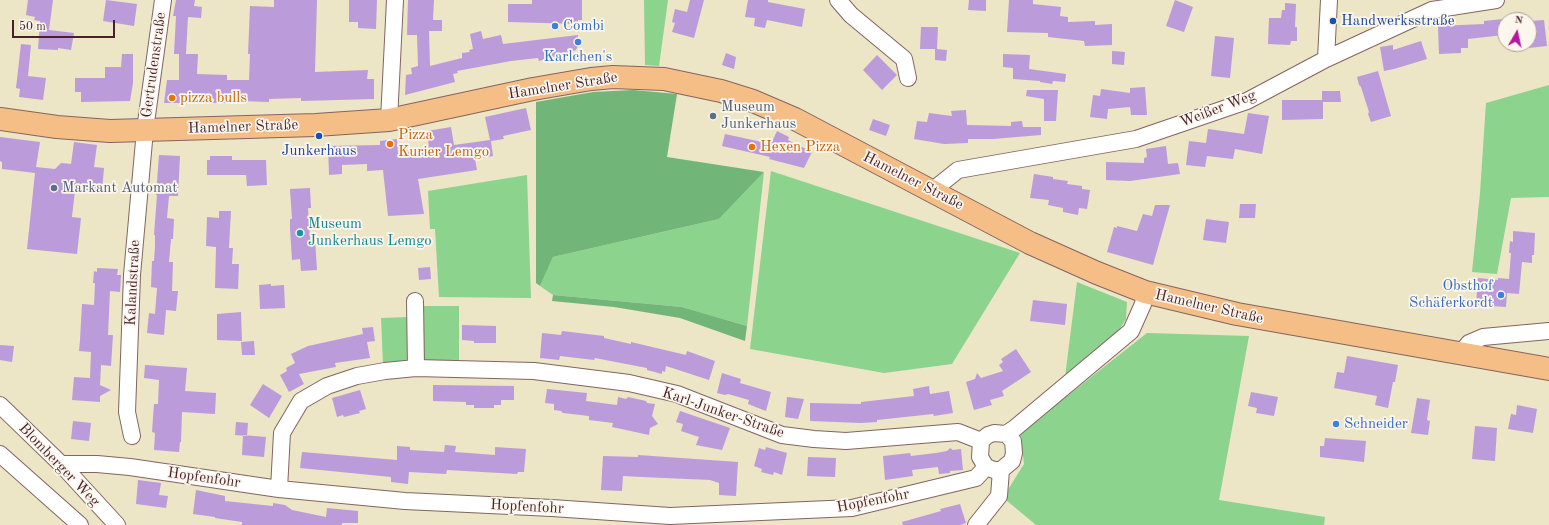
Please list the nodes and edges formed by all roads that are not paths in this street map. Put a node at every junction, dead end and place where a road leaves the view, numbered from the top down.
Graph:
1 (163, 0) edge
2 (395, 0) edge
3 (838, 0) edge
4 (1329, 0) edge
5 (1496, 0) edge
6 (1326, 59) junction
7 (908, 78) dead end
8 (0, 119) edge
9 (389, 120) junction
10 (145, 130) junction
11 (933, 190) junction
12 (1145, 292) junction
13 (415, 301) dead end
14 (1549, 331) edge
15 (1460, 354) junction
16 (416, 368) junction
17 (1549, 369) edge
18 (0, 405) edge
19 (1006, 434) junction
20 (132, 436) dead end
21 (981, 441) junction
22 (0, 454) edge
23 (61, 464) junction
24 (993, 469) junction
25 (278, 488) junction
26 (670, 521) edge
27 (80, 525) edge
28 (116, 525) edge
29 (976, 525) edge

1 - 10 street, Gertrudenstraße
2 - 9 street
3 - 7 street
4 - 6 street
5 - 6 street, Weißer Weg
6 - 11 street, Weißer Weg
8 - 10 main road, Hamelner Straße
9 - 10 main road, Hamelner Straße
9 - 11 main road, Hamelner Straße
10 - 20 street, Kalandstraße
11 - 12 main road, Hamelner Straße
12 - 15 main road, Hamelner Straße
12 - 19 street
13 - 16 street
14 - 15 street
15 - 17 main road, Hamelner Straße
16 - 21 street, Karl-Junker-Straße
16 - 25 street, Karl-Junker-Straße
18 - 23 street, Blomberger Weg
19 - 21 street
19 - 24 street, Hopfenfohr
21 - 24 street
22 - 27 street
23 - 25 street, Hopfenfohr
23 - 28 street, Blomberger Weg
24 - 26 street, Hopfenfohr
24 - 29 street
25 - 26 street, Hopfenfohr

